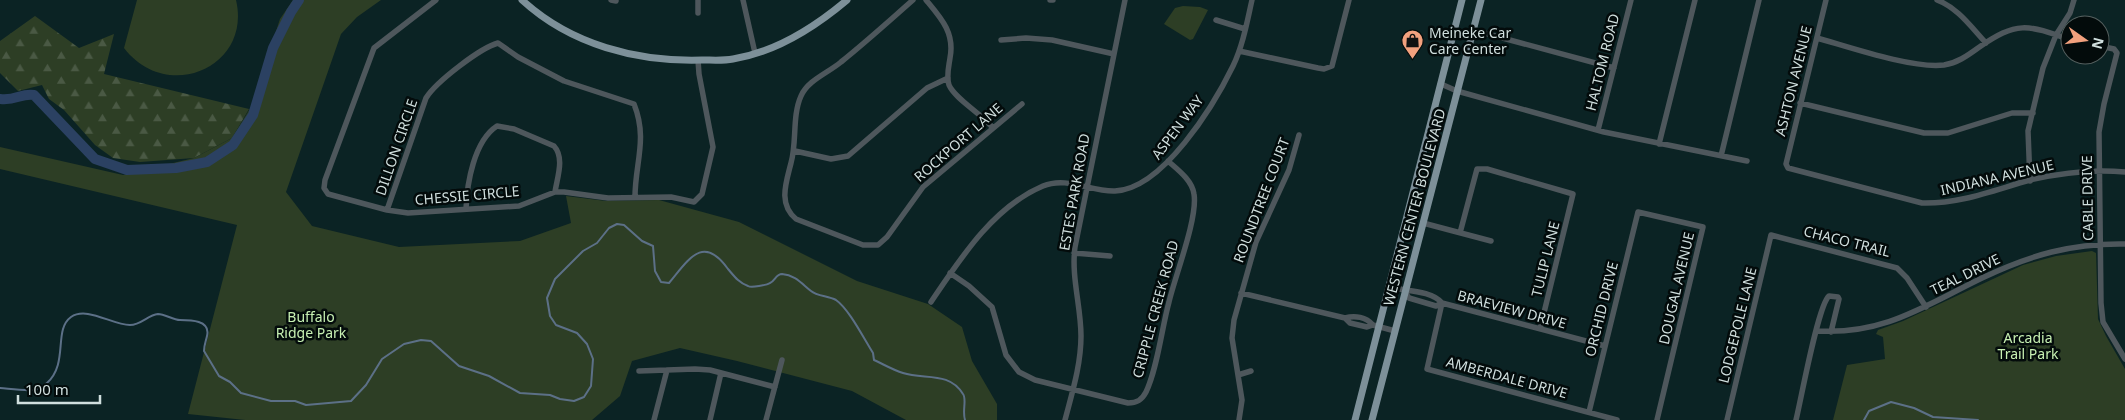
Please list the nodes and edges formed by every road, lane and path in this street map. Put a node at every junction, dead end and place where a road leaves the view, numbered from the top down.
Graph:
1 (436, 0) edge
2 (522, 0) edge
3 (698, 0) edge
4 (743, 0) edge
5 (847, 0) edge
6 (913, 0) edge
7 (926, 0) edge
8 (1125, 0) edge
9 (1252, 0) edge
10 (1349, 0) edge
11 (1462, 0) edge
12 (1480, 0) edge
13 (1631, 0) edge
14 (1695, 0) edge
15 (1759, 0) edge
16 (1826, 0) edge
17 (1936, 0) edge
18 (2074, 0) edge
19 (698, 13) dead end
20 (1216, 20) dead end
21 (1245, 29) junction
22 (1473, 30) junction
23 (2056, 34) junction
24 (2060, 36) edge
25 (1817, 38) junction
26 (1001, 40) dead end
27 (1986, 43) junction
28 (2110, 47) edge
29 (1239, 51) junction
30 (755, 53) junction
31 (1114, 54) junction
32 (698, 60) junction
33 (1614, 68) junction
34 (948, 78) junction
35 (1440, 84) junction
36 (1457, 91) junction
37 (1800, 103) junction
38 (1022, 104) dead end
39 (2033, 113) junction
40 (993, 128) junction
41 (1598, 130) junction
42 (1299, 135) dead end
43 (1659, 144) junction
44 (794, 151) junction
45 (1721, 156) junction
46 (1747, 161) dead end
47 (1168, 162) junction
48 (1788, 168) joint
49 (2098, 171) junction
50 (2125, 172) edge
51 (2030, 180) junction
52 (1087, 186) junction
53 (555, 192) junction
54 (635, 197) junction
55 (466, 209) junction
56 (387, 210) junction
57 (1638, 212) joint
58 (1423, 222) junction
59 (1460, 233) junction
60 (1771, 235) joint
61 (1491, 241) dead end
62 (2099, 244) junction
63 (2125, 244) edge
64 (1074, 253) junction
65 (1110, 256) dead end
66 (950, 273) junction
67 (1388, 288) junction
68 (1405, 292) junction
69 (1241, 293) junction
70 (931, 302) dead end
71 (1442, 303) junction
72 (1926, 307) junction
73 (1376, 326) junction
74 (1540, 329) junction
75 (1395, 331) junction
76 (1817, 331) junction
77 (1831, 332) junction
78 (1605, 346) junction
79 (2125, 359) edge
80 (782, 360) dead end
81 (667, 370) junction
82 (639, 371) dead end
83 (1252, 371) dead end
84 (720, 373) junction
85 (1238, 375) junction
86 (774, 387) junction
87 (1073, 390) junction
88 (1589, 412) junction
89 (654, 420) edge
90 (710, 420) edge
91 (766, 420) edge
92 (1065, 420) edge
93 (1239, 420) edge
94 (1355, 420) edge
95 (1372, 420) edge
96 (1617, 420) edge
97 (1657, 420) edge
98 (1727, 420) edge
99 (1796, 420) edge

1 - 56 street, CHESSIE CIRCLE
2 - 32 main road
3 - 19 street
4 - 30 street
5 - 30 main road
6 - 44 street, ROCKPORT LANE
7 - 34 street
8 - 31 street, ESTES PARK ROAD
9 - 21 street, ASPEN WAY
10 - 29 street
11 - 35 main road, WESTERN CENTER BOULEVARD
12 - 22 main road, WESTERN CENTER BOULEVARD
13 - 33 street, HALTOM ROAD
14 - 43 street
15 - 45 street
16 - 25 street, ASHTON AVENUE
17 - 27 street
18 - 23 street
20 - 21 street
21 - 29 street, ASPEN WAY
22 - 33 street
22 - 36 main road, WESTERN CENTER BOULEVARD
23 - 24 street
23 - 27 street
23 - 39 street
25 - 27 street
25 - 37 street, ASHTON AVENUE
26 - 31 street
28 - 49 street, CABLE DRIVE
29 - 47 street, ASPEN WAY
30 - 32 main road
31 - 52 street, ESTES PARK ROAD
32 - 54 street, CHESSIE CIRCLE
33 - 41 street, HALTOM ROAD
34 - 40 street
34 - 44 street
35 - 36 street
35 - 67 main road, WESTERN CENTER BOULEVARD
36 - 41 street
36 - 58 main road, WESTERN CENTER BOULEVARD
37 - 39 street
37 - 48 street, ASHTON AVENUE
38 - 40 street, ROCKPORT LANE
39 - 51 street
40 - 44 street, ROCKPORT LANE
41 - 43 street
42 - 69 street, ROUNDTREE COURT
43 - 45 street
45 - 46 street
47 - 52 street, ASPEN WAY
47 - 87 street, CRIPPLE CREEK ROAD
48 - 51 street, INDIANA AVENUE
49 - 50 street, INDIANA AVENUE
49 - 51 street, INDIANA AVENUE
49 - 62 street, CABLE DRIVE
52 - 64 street, ESTES PARK ROAD
52 - 66 street, ASPEN WAY
53 - 54 street, CHESSIE CIRCLE
53 - 55 street, CHESSIE CIRCLE
53 - 55 street
54 - 56 street, DILLON CIRCLE
55 - 56 street, CHESSIE CIRCLE
57 - 78 street, ORCHID DRIVE
57 - 97 street, DOUGAL AVENUE
58 - 59 street
58 - 68 main road, WESTERN CENTER BOULEVARD
59 - 61 street
59 - 74 street, TULIP LANE
60 - 72 street, CHACO TRAIL
60 - 98 street, LODGEPOLE LANE
62 - 63 street, TEAL DRIVE
62 - 72 street, TEAL DRIVE
62 - 79 street, CABLE DRIVE
64 - 65 street
64 - 87 street, ESTES PARK ROAD
66 - 70 street, ASPEN WAY
66 - 87 street, CRIPPLE CREEK ROAD
67 - 68 street, BRAEVIEW DRIVE
67 - 73 main road, WESTERN CENTER BOULEVARD
68 - 71 street, BRAEVIEW DRIVE
68 - 75 main road, WESTERN CENTER BOULEVARD
69 - 73 street
69 - 85 street, ROUNDTREE COURT
71 - 74 street, BRAEVIEW DRIVE
71 - 88 street, AMBERDALE DRIVE
72 - 77 street, TEAL DRIVE
73 - 75 street
73 - 94 main road, WESTERN CENTER BOULEVARD
74 - 78 street, BRAEVIEW DRIVE
75 - 95 main road, WESTERN CENTER BOULEVARD
76 - 77 street, TEAL DRIVE
76 - 77 street
76 - 99 street
78 - 88 street, ORCHID DRIVE
80 - 86 street
81 - 82 street
81 - 84 street
81 - 89 street
83 - 85 street
84 - 86 street
84 - 90 street
85 - 93 street, ROUNDTREE COURT
86 - 91 street
87 - 92 street, ESTES PARK ROAD
88 - 96 street, AMBERDALE DRIVE

